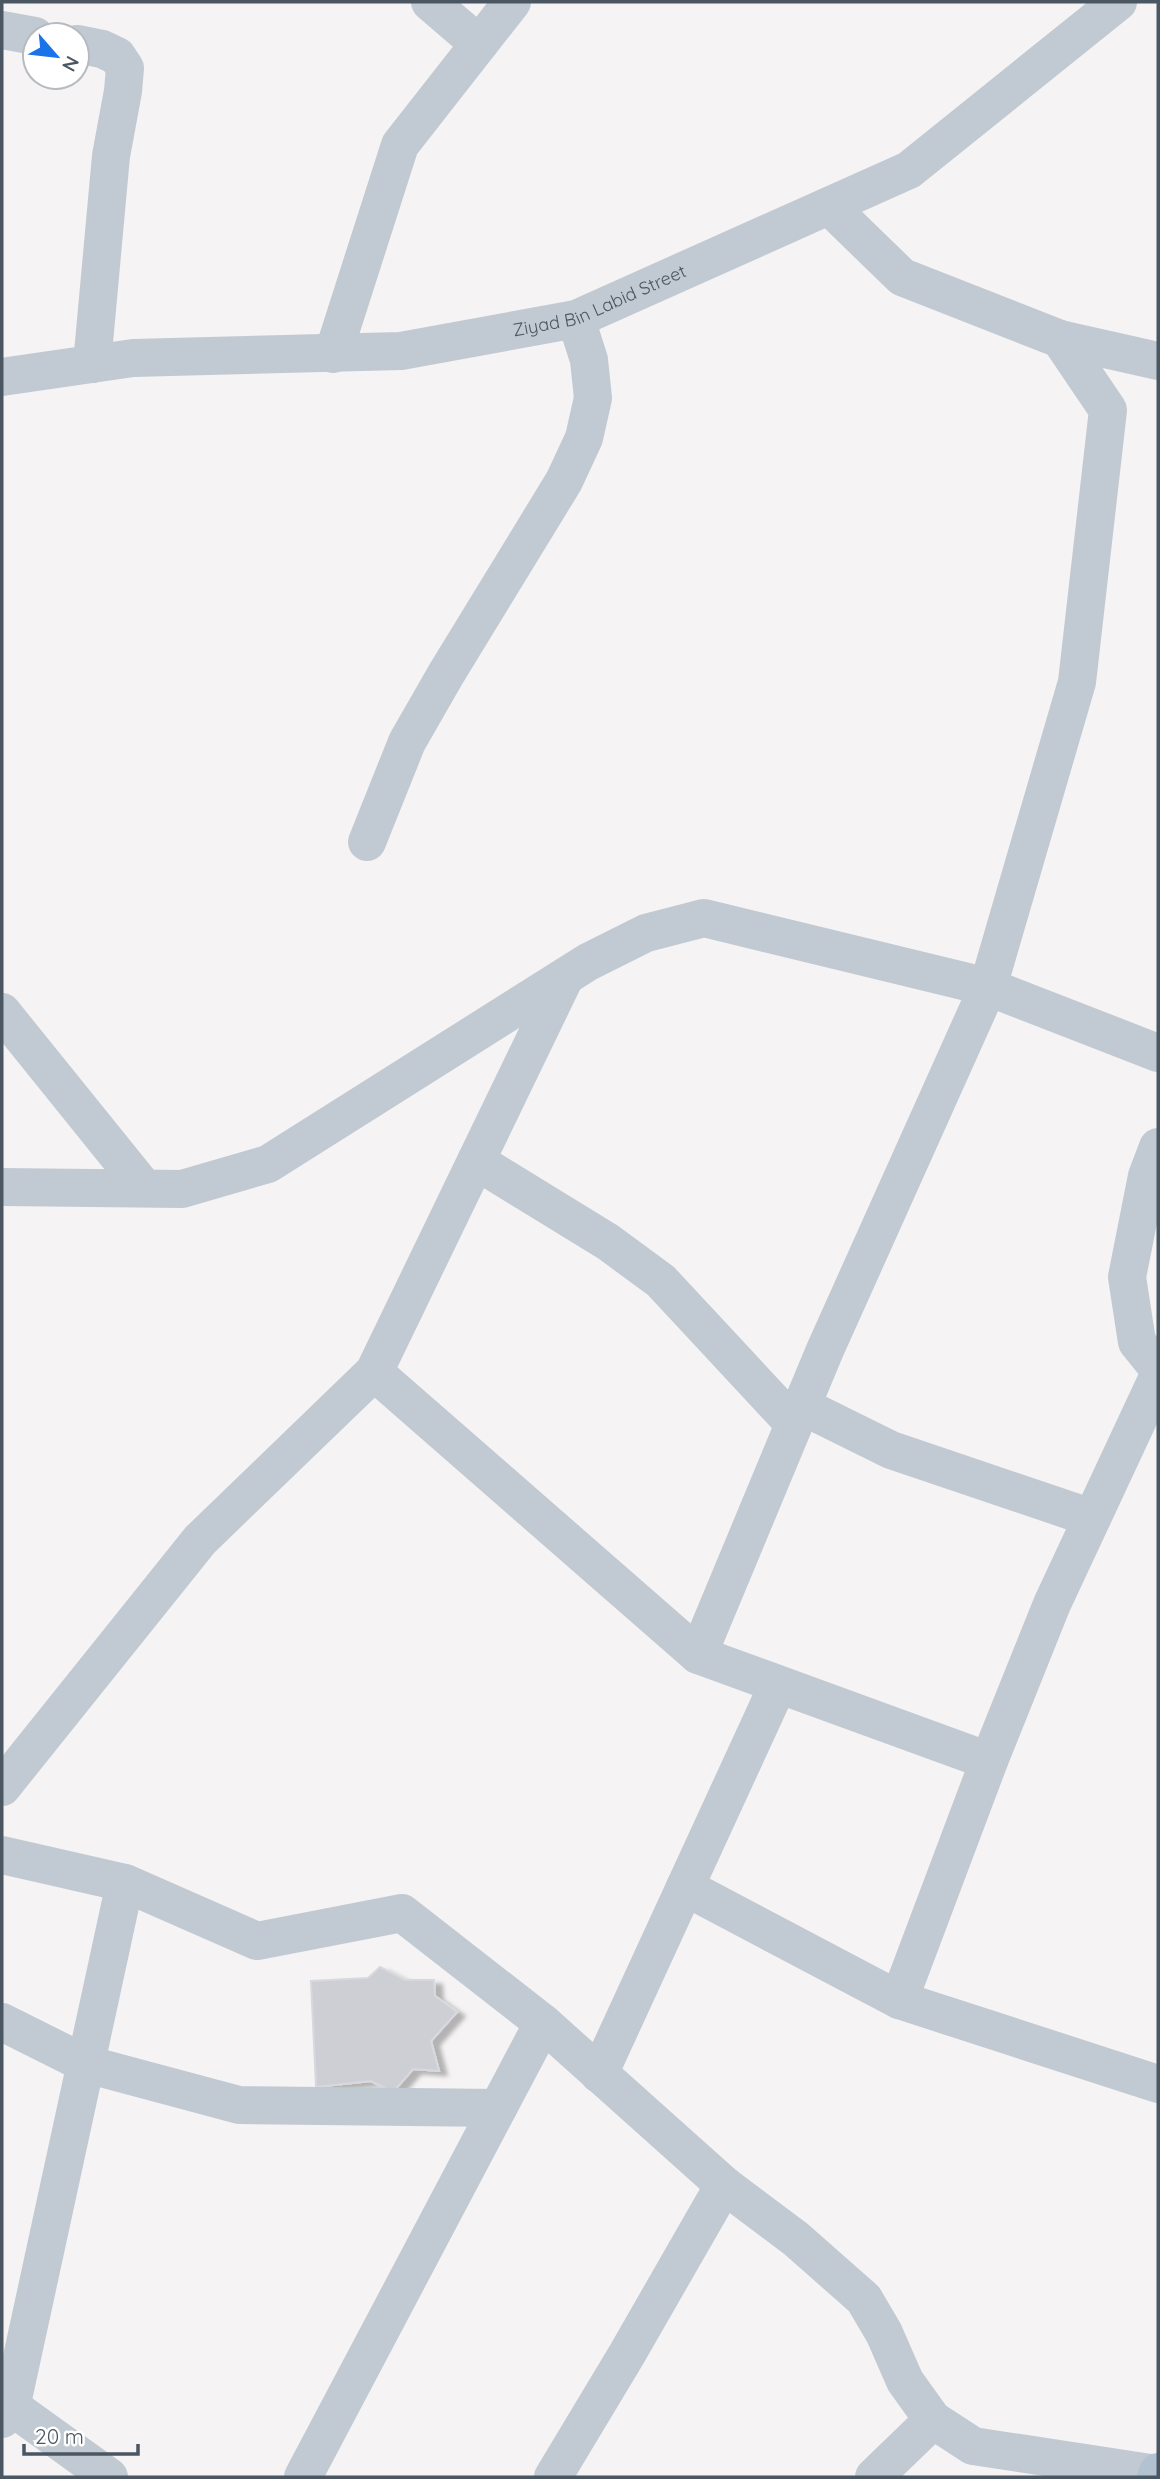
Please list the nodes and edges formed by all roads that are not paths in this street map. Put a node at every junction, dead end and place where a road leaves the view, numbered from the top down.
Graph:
1 (430, 2) edge
2 (512, 2) edge
3 (1118, 2) edge
4 (2, 30) edge
5 (21, 33) edge
6 (479, 44) junction
7 (91, 47) edge
8 (830, 206) junction
9 (576, 319) junction
10 (1060, 339) junction
11 (333, 354) junction
12 (1158, 362) edge
13 (92, 364) junction
14 (2, 377) edge
15 (367, 842) dead end
16 (565, 976) junction
17 (988, 987) junction
18 (2, 1012) edge
19 (1158, 1053) edge
20 (1158, 1147) edge
21 (476, 1161) junction
22 (2, 1187) edge
23 (144, 1188) junction
24 (1158, 1368) edge
25 (374, 1372) junction
26 (1158, 1377) edge
27 (798, 1415) junction
28 (1092, 1518) junction
29 (698, 1655) junction
30 (778, 1685) junction
31 (989, 1761) junction
32 (2, 1787) edge
33 (2, 1855) edge
34 (125, 1883) junction
35 (685, 1887) junction
36 (899, 2000) junction
37 (2, 2022) edge
38 (543, 2023) junction
39 (86, 2064) junction
40 (599, 2074) junction
41 (1158, 2084) edge
42 (498, 2108) junction
43 (724, 2185) junction
44 (5, 2409) edge
45 (933, 2420) junction
46 (1157, 2475) edge
47 (109, 2477) edge
48 (303, 2477) edge
49 (553, 2477) edge
50 (874, 2477) edge

1 - 6 street
2 - 6 street
3 - 8 street, Ziyad Bin Labid Street
4 - 5 street
6 - 11 street
7 - 13 street
8 - 9 street, Ziyad Bin Labid Street
8 - 10 street
9 - 11 street, Ziyad Bin Labid Street
9 - 15 street
10 - 12 street
10 - 17 street
11 - 13 street, Ziyad Bin Labid Street
13 - 14 street, Ziyad Bin Labid Street
16 - 17 street
16 - 21 street
16 - 23 street
17 - 19 street
17 - 27 street
18 - 23 street
20 - 24 street
21 - 25 street
21 - 27 street
22 - 23 street
25 - 29 street
25 - 32 street
26 - 28 street
27 - 28 street
27 - 29 street
28 - 31 street
29 - 30 street
30 - 31 street
30 - 35 street
31 - 36 street
33 - 34 street
34 - 38 street
34 - 39 street
35 - 36 street
35 - 40 street
36 - 41 street
37 - 39 street
38 - 40 street
38 - 42 street
39 - 42 street
39 - 44 street
40 - 43 street
42 - 48 street
43 - 45 street
43 - 49 street
44 - 47 street
45 - 46 street
45 - 50 street

